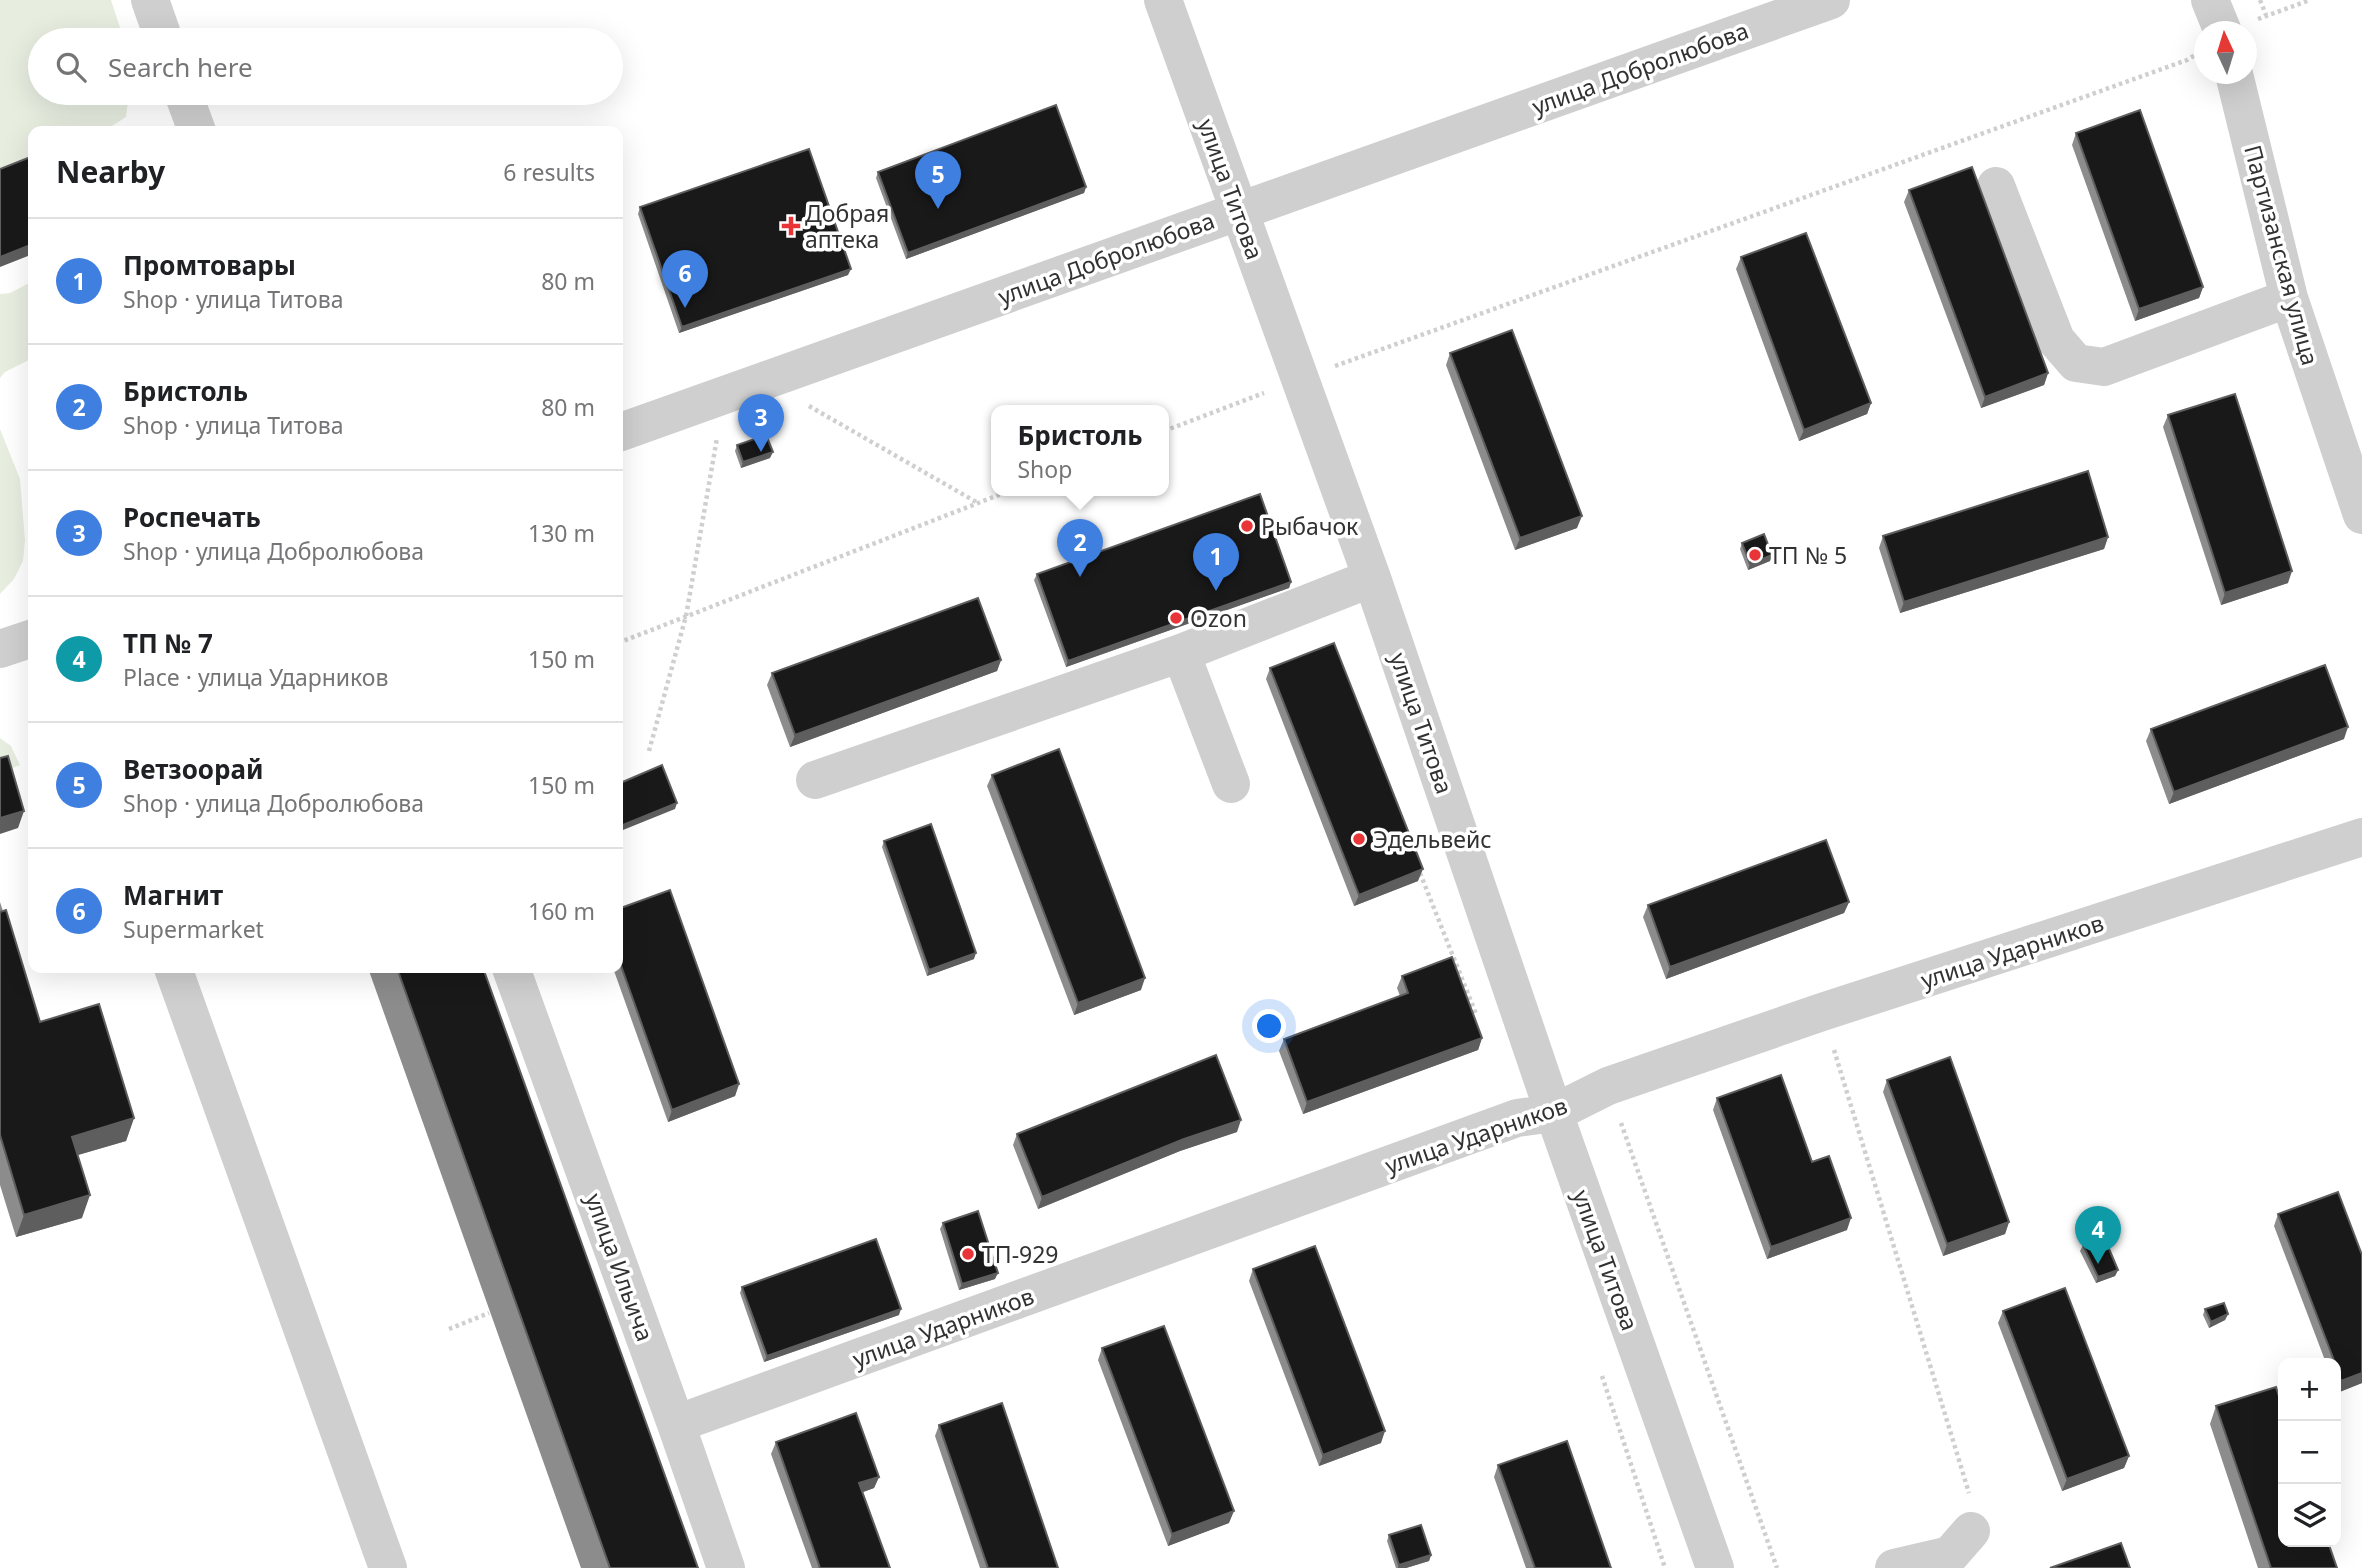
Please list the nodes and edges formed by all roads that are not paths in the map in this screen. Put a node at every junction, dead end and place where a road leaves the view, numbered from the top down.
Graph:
1 (150, 0) edge
2 (1163, 0) edge
3 (1832, 0) edge
4 (2210, 0) edge
5 (2233, 21) edge
6 (160, 28) edge
7 (2236, 84) edge
8 (187, 105) edge
9 (195, 126) edge
10 (1996, 187) dead end
11 (1238, 210) junction
12 (2289, 298) junction
13 (623, 431) edge
14 (2362, 514) edge
15 (1372, 578) junction
16 (28, 640) edge
17 (0, 649) edge
18 (1181, 653) junction
19 (816, 780) dead end
20 (1231, 784) dead end
21 (2362, 837) edge
22 (175, 973) edge
23 (514, 973) edge
24 (1554, 1113) junction
25 (676, 1424) junction
26 (1971, 1531) road end
27 (388, 1568) edge
28 (726, 1568) edge
29 (1715, 1568) edge
30 (1894, 1568) edge

1 - 6 street
2 - 11 street, улица Титова
3 - 11 street, улица Добролюбова
4 - 5 street
7 - 12 street, Партизанская улица
8 - 9 street
10 - 12 street
11 - 13 street, улица Добролюбова
11 - 15 street, улица Титова
12 - 14 street, Партизанская улица
15 - 18 street
15 - 24 street, улица Титова
16 - 17 street
18 - 19 street
18 - 20 street
21 - 24 street, улица Ударников
22 - 27 street
23 - 25 street, улица Ильича
24 - 25 street, улица Ударников
24 - 29 street, улица Титова
25 - 28 street, улица Ильича
26 - 30 street

